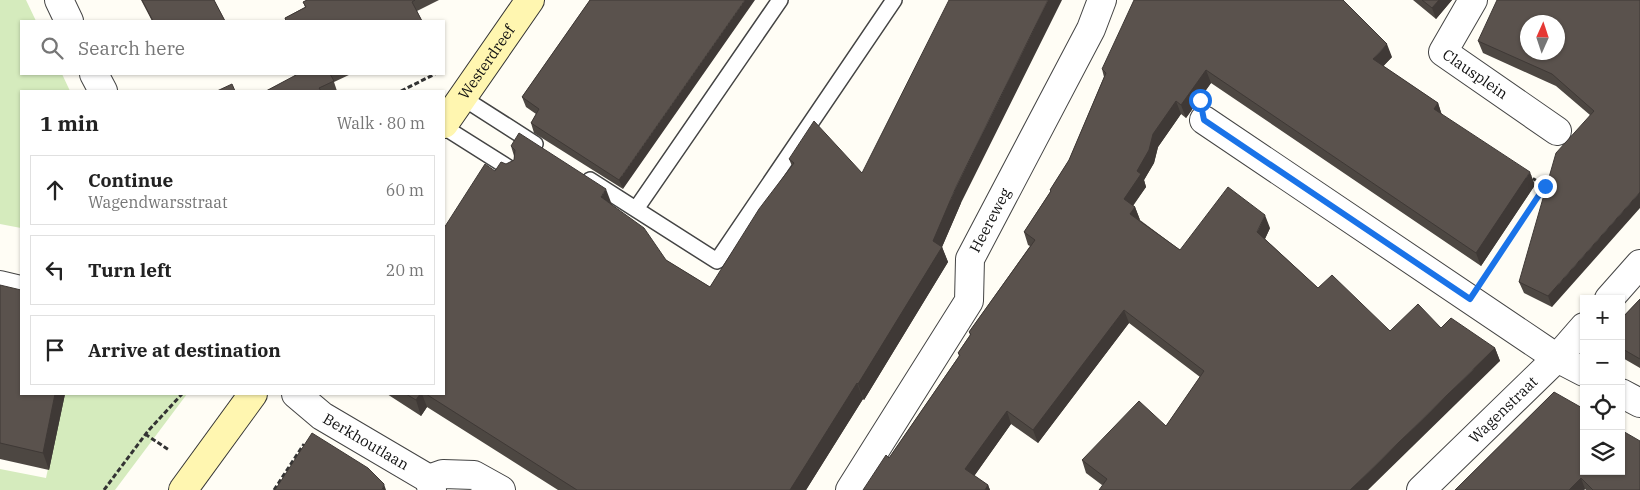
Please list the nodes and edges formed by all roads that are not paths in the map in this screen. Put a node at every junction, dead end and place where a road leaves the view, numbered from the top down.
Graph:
1 (59, 0) edge
2 (530, 0) edge
3 (780, 0) edge
4 (894, 0) edge
5 (1102, 0) edge
6 (1473, 0) edge
7 (69, 20) edge
8 (95, 75) edge
9 (102, 90) edge
10 (463, 98) junction
11 (1204, 120) dead end
12 (445, 125) edge
13 (445, 127) edge
14 (1558, 131) dead end
15 (545, 151) edge
16 (512, 170) edge
17 (578, 172) edge
18 (636, 209) junction
19 (1640, 264) edge
20 (0, 285) edge
21 (20, 290) edge
22 (1613, 295) edge
23 (1580, 332) edge
24 (1557, 358) junction
25 (1580, 370) edge
26 (252, 395) edge
27 (297, 395) edge
28 (1625, 395) edge
29 (1640, 403) edge
30 (430, 484) edge
31 (183, 490) edge
32 (501, 490) edge
33 (850, 490) edge
34 (1421, 490) edge

1 - 7 street
2 - 10 street, Westerdreef
3 - 18 lane
4 - 18 lane
5 - 33 street, Heereweg
6 - 14 street, Clausplein
8 - 9 street
10 - 12 street, Westerdreef
10 - 15 lane
11 - 24 street
13 - 16 lane
17 - 18 lane
19 - 22 street
20 - 21 street
23 - 24 street, Wagenstraat
24 - 25 street
24 - 34 street, Wagenstraat
26 - 31 street
27 - 30 street, Berkhoutlaan
28 - 29 street
30 - 32 street

